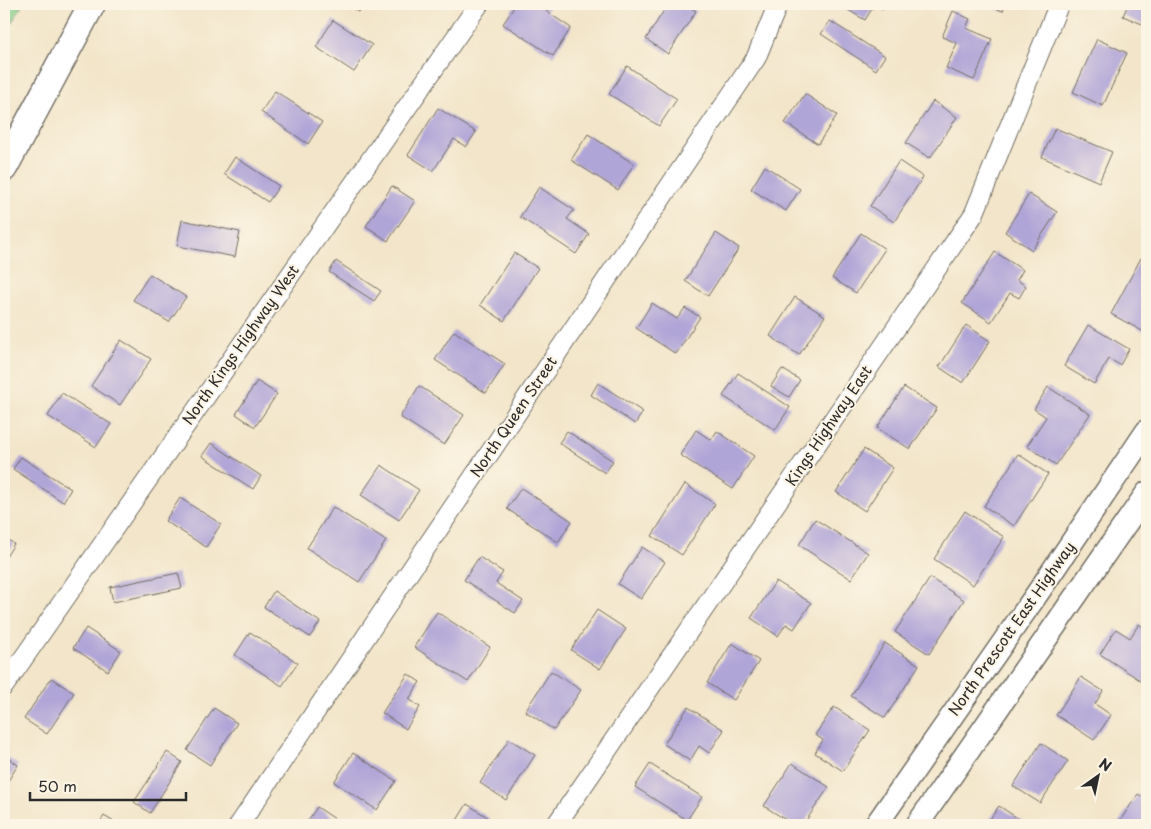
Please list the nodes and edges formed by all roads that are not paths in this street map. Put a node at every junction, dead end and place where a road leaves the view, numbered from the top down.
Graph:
1 (92, 4) edge
2 (479, 4) edge
3 (778, 4) edge
4 (1059, 4) edge
5 (4, 168) edge
6 (1147, 431) edge
7 (1147, 493) edge
8 (1062, 557) junction
9 (1090, 576) junction
10 (4, 686) edge
11 (239, 825) edge
12 (556, 825) edge
13 (876, 825) edge
14 (917, 825) edge

1 - 5 main road
2 - 10 street, North Kings Highway West
3 - 11 street, North Queen Street
4 - 12 street, Kings Highway East
6 - 8 street, North Prescott East Highway
7 - 9 street
8 - 9 street
8 - 13 street, North Prescott East Highway
9 - 14 street

